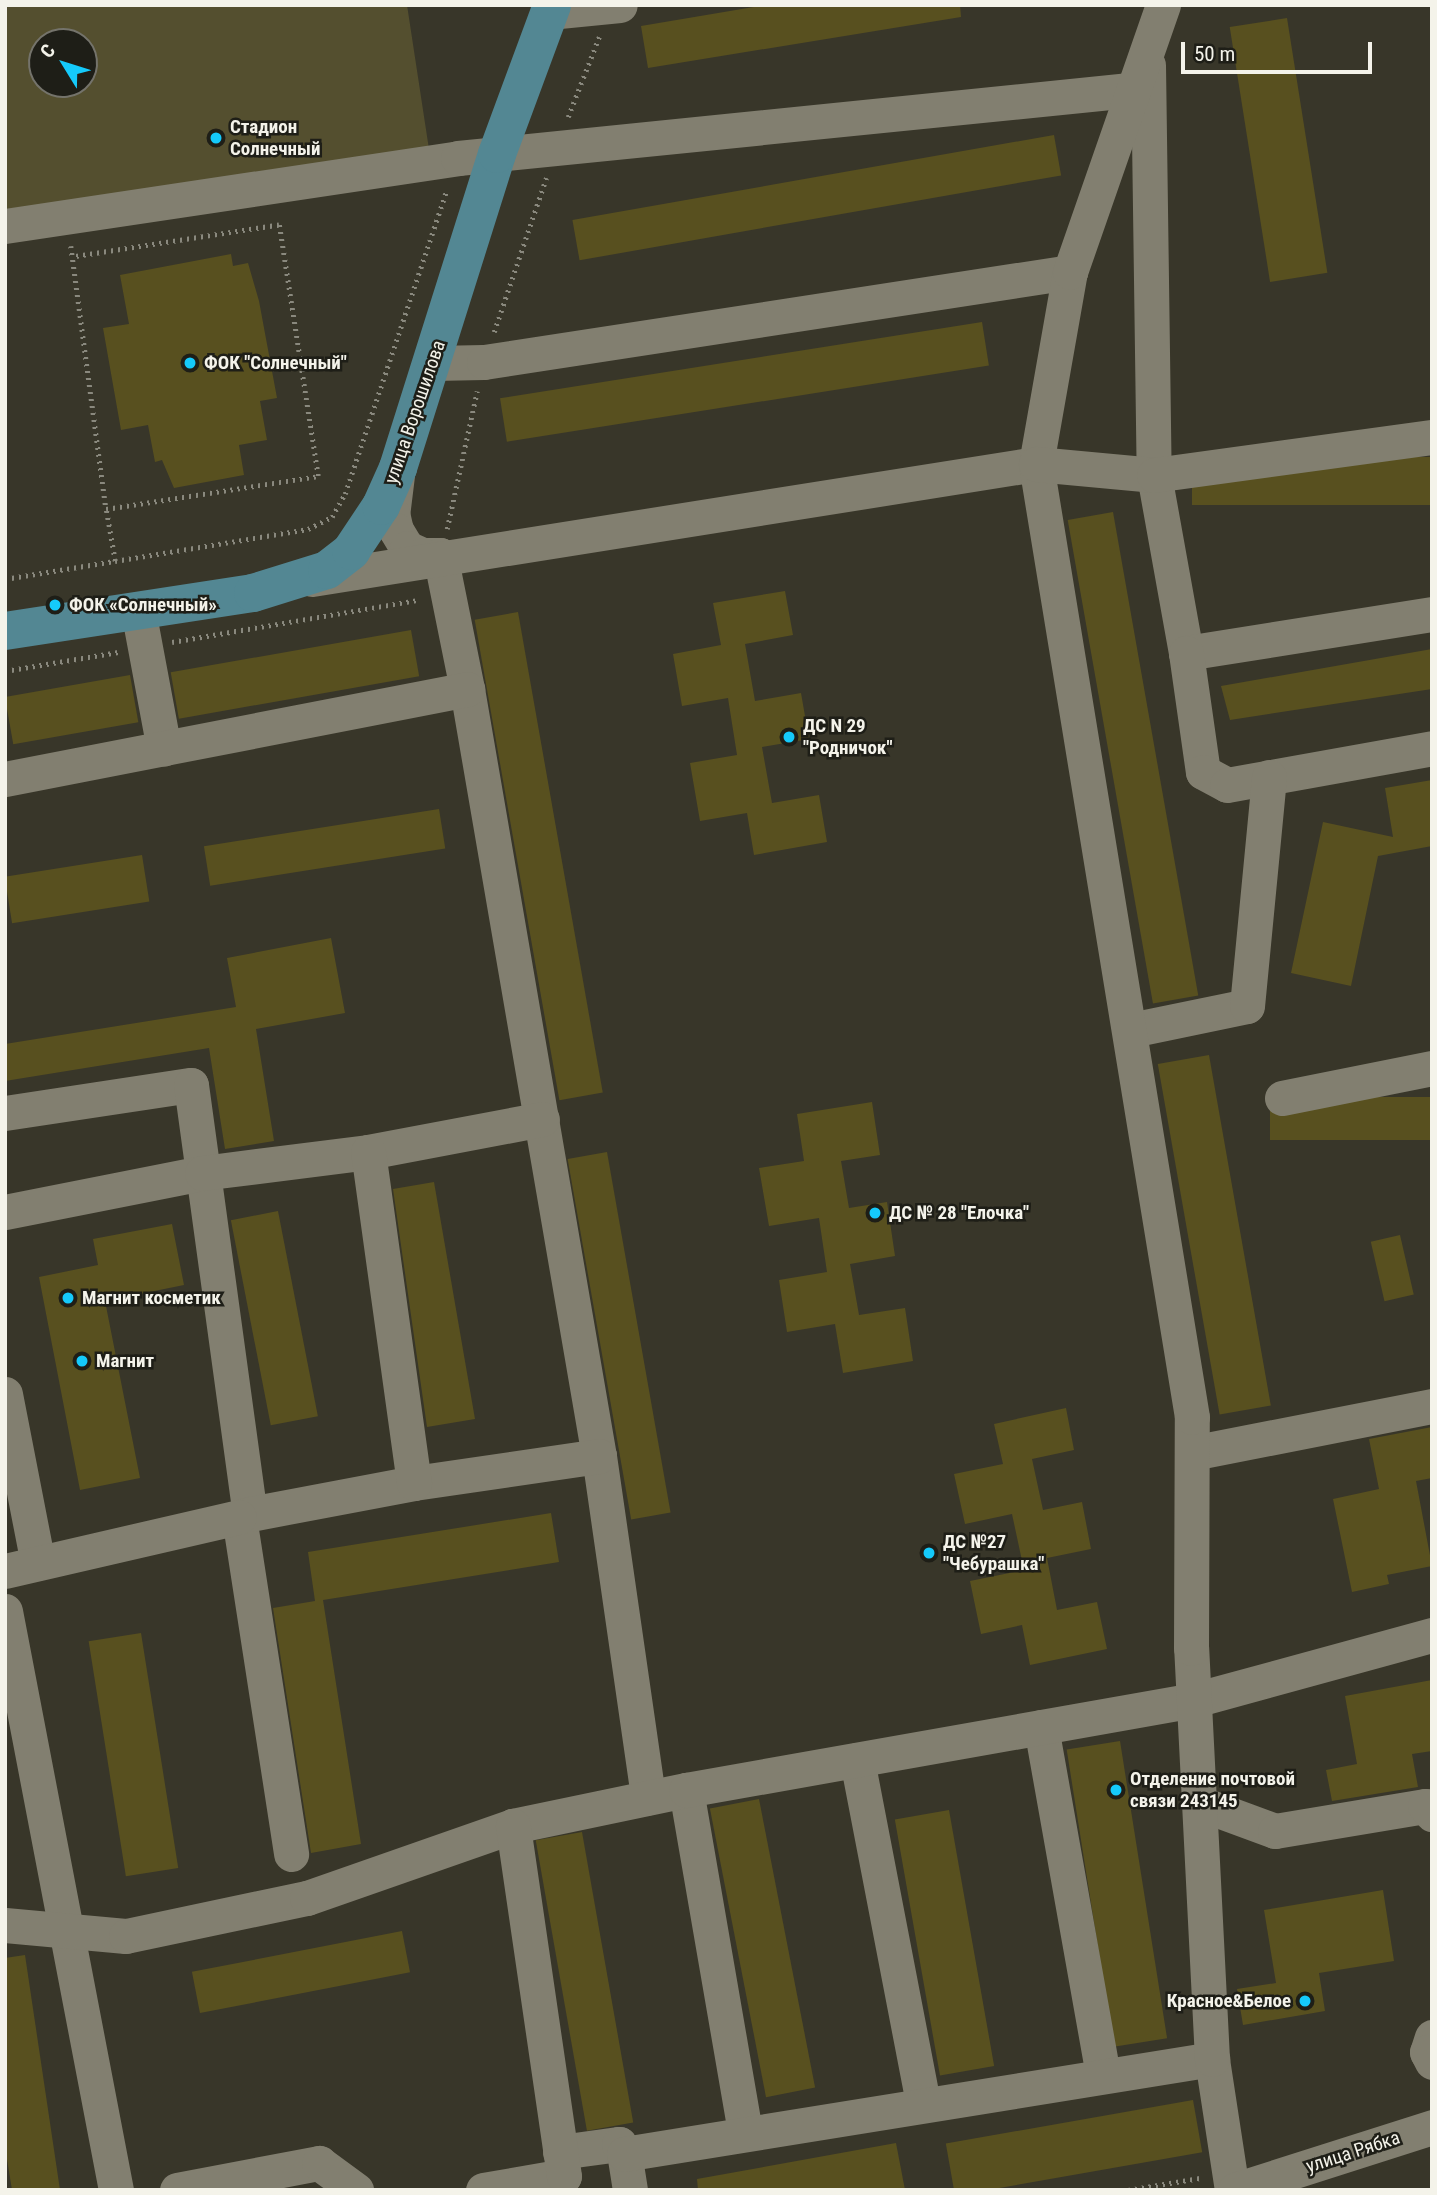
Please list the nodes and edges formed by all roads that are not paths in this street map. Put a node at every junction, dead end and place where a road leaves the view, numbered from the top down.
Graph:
1 (620, 5) edge
2 (1163, 5) edge
3 (550, 9) edge
4 (1148, 49) junction
5 (1130, 90) junction
6 (497, 154) junction
7 (5, 226) edge
8 (1070, 272) junction
9 (433, 363) junction
10 (1432, 437) edge
11 (1036, 464) junction
12 (398, 468) junction
13 (1154, 475) junction
14 (440, 555) junction
15 (298, 582) junction
16 (138, 610) junction
17 (1432, 614) edge
18 (5, 631) edge
19 (1186, 653) junction
20 (467, 689) junction
21 (164, 748) junction
22 (1432, 748) edge
23 (1269, 777) junction
24 (5, 779) edge
25 (1131, 1030) junction
26 (1432, 1068) edge
27 (1282, 1098) dead end
28 (5, 1113) edge
29 (542, 1119) junction
30 (368, 1152) junction
31 (202, 1173) junction
32 (5, 1212) edge
33 (5, 1394) edge
34 (1432, 1406) edge
35 (1192, 1453) junction
36 (599, 1456) junction
37 (414, 1483) junction
38 (245, 1515) junction
39 (21, 1567) edge
40 (5, 1611) edge
41 (1432, 1635) edge
42 (1194, 1700) junction
43 (1041, 1727) junction
44 (857, 1760) junction
45 (686, 1790) junction
46 (648, 1798) junction
47 (1199, 1804) junction
48 (1432, 1814) edge
49 (513, 1826) junction
50 (291, 1853) dead end
51 (5, 1925) edge
52 (69, 1931) junction
53 (1432, 2037) edge
54 (1212, 2059) junction
55 (1432, 2062) edge
56 (1103, 2076) junction
57 (923, 2102) junction
58 (1432, 2127) edge
59 (745, 2133) junction
60 (560, 2152) junction
61 (624, 2154) junction
62 (1224, 2186) edge
63 (116, 2190) edge
64 (177, 2190) edge
65 (356, 2190) edge
66 (483, 2190) edge
67 (630, 2190) edge

1 - 3 street
2 - 4 street
3 - 6 main road, улица Ворошилова
4 - 5 street
4 - 13 street
5 - 6 street
5 - 8 street
6 - 7 street
6 - 9 main road, улица Ворошилова
8 - 9 street
8 - 11 street
9 - 12 main road, улица Ворошилова
10 - 13 street
11 - 13 street
11 - 14 street
11 - 25 street
12 - 14 street
12 - 15 main road, улица Ворошилова
13 - 19 street
14 - 15 street
14 - 20 street
15 - 16 main road, улица Ворошилова
16 - 18 main road, улица Ворошилова
16 - 21 street
17 - 19 street
19 - 23 street
20 - 21 street
20 - 29 street
21 - 24 street
22 - 23 street
23 - 25 street
25 - 35 street
26 - 27 street
28 - 31 street
29 - 30 street
29 - 36 street
30 - 31 street
30 - 37 street
31 - 32 street
31 - 38 street
33 - 39 street
34 - 35 street
35 - 42 street
36 - 37 street
36 - 46 street
37 - 38 street
38 - 39 street
38 - 50 street
40 - 52 street
41 - 42 street
42 - 43 street
42 - 47 street
43 - 44 street
43 - 56 street
44 - 45 street
44 - 57 street
45 - 46 street
45 - 59 street
46 - 49 street
47 - 48 street
47 - 54 street
49 - 52 street
49 - 60 street
51 - 52 street
52 - 63 street
53 - 55 street
54 - 56 street
54 - 62 street
56 - 57 street
57 - 59 street
58 - 62 street, улица Рябка
59 - 61 street
60 - 61 street
60 - 66 street
61 - 67 street
64 - 65 street

